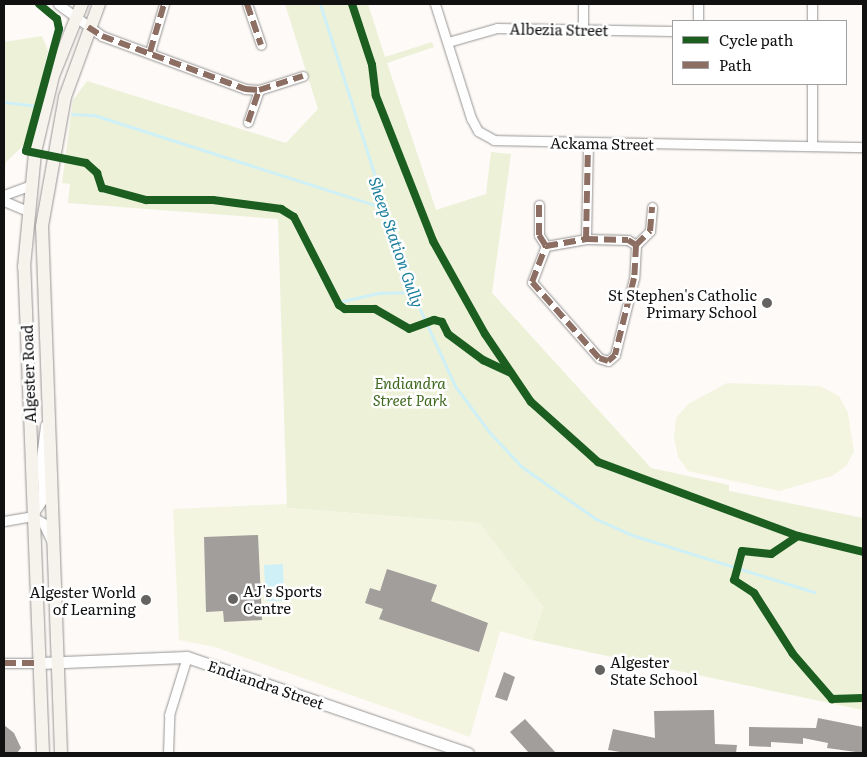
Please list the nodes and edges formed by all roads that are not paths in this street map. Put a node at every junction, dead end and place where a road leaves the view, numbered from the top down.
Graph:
1 (58, 4) edge
2 (82, 4) edge
3 (98, 4) edge
4 (164, 4) edge
5 (247, 4) edge
6 (435, 4) edge
7 (583, 4) edge
8 (698, 4) edge
9 (812, 4) edge
10 (76, 16) junction
11 (698, 20) edge
12 (812, 20) edge
13 (88, 27) junction
14 (583, 30) junction
15 (672, 31) edge
16 (448, 42) junction
17 (261, 45) dead end
18 (150, 52) junction
19 (303, 76) dead end
20 (812, 85) edge
21 (259, 90) junction
22 (248, 122) dead end
23 (588, 143) junction
24 (812, 146) junction
25 (863, 147) edge
26 (31, 185) junction
27 (4, 195) edge
28 (4, 201) edge
29 (539, 205) dead end
30 (652, 206) dead end
31 (28, 211) junction
32 (586, 239) junction
33 (636, 245) junction
34 (546, 246) junction
35 (47, 403) junction
36 (31, 516) junction
37 (4, 521) edge
38 (52, 544) junction
39 (187, 657) junction
40 (57, 661) junction
41 (4, 663) edge
42 (39, 663) junction
43 (43, 753) edge
44 (61, 753) edge
45 (168, 753) edge
46 (468, 753) edge

1 - 10 street
2 - 10 main road, Algester Road
3 - 13 main road, Algester Road
4 - 18 street
5 - 17 street
6 - 16 street, Ackama Street
7 - 14 street
8 - 11 street
9 - 12 street
10 - 13 street
10 - 26 main road, Algester Road
13 - 18 street
13 - 35 main road, Algester Road
14 - 15 street, Albezia Street
14 - 16 street, Albezia Street
16 - 23 street, Ackama Street
18 - 21 street
19 - 21 street
20 - 24 street
21 - 22 street
23 - 24 street, Ackama Street
23 - 32 street
24 - 25 street, Ackama Street
26 - 27 street
26 - 31 main road, Algester Road
28 - 31 street
29 - 34 street
30 - 33 street
31 - 36 main road, Algester Road
32 - 33 street
32 - 34 street
33 - 34 street
35 - 36 street
35 - 38 main road, Algester Road
36 - 37 street
36 - 38 street
36 - 42 main road, Algester Road
38 - 40 main road, Algester Road
39 - 40 street, Endiandra Street
39 - 45 street
39 - 46 street, Endiandra Street
40 - 42 street, Endiandra Street
40 - 44 main road, Algester Road
41 - 42 street
42 - 43 main road, Algester Road

